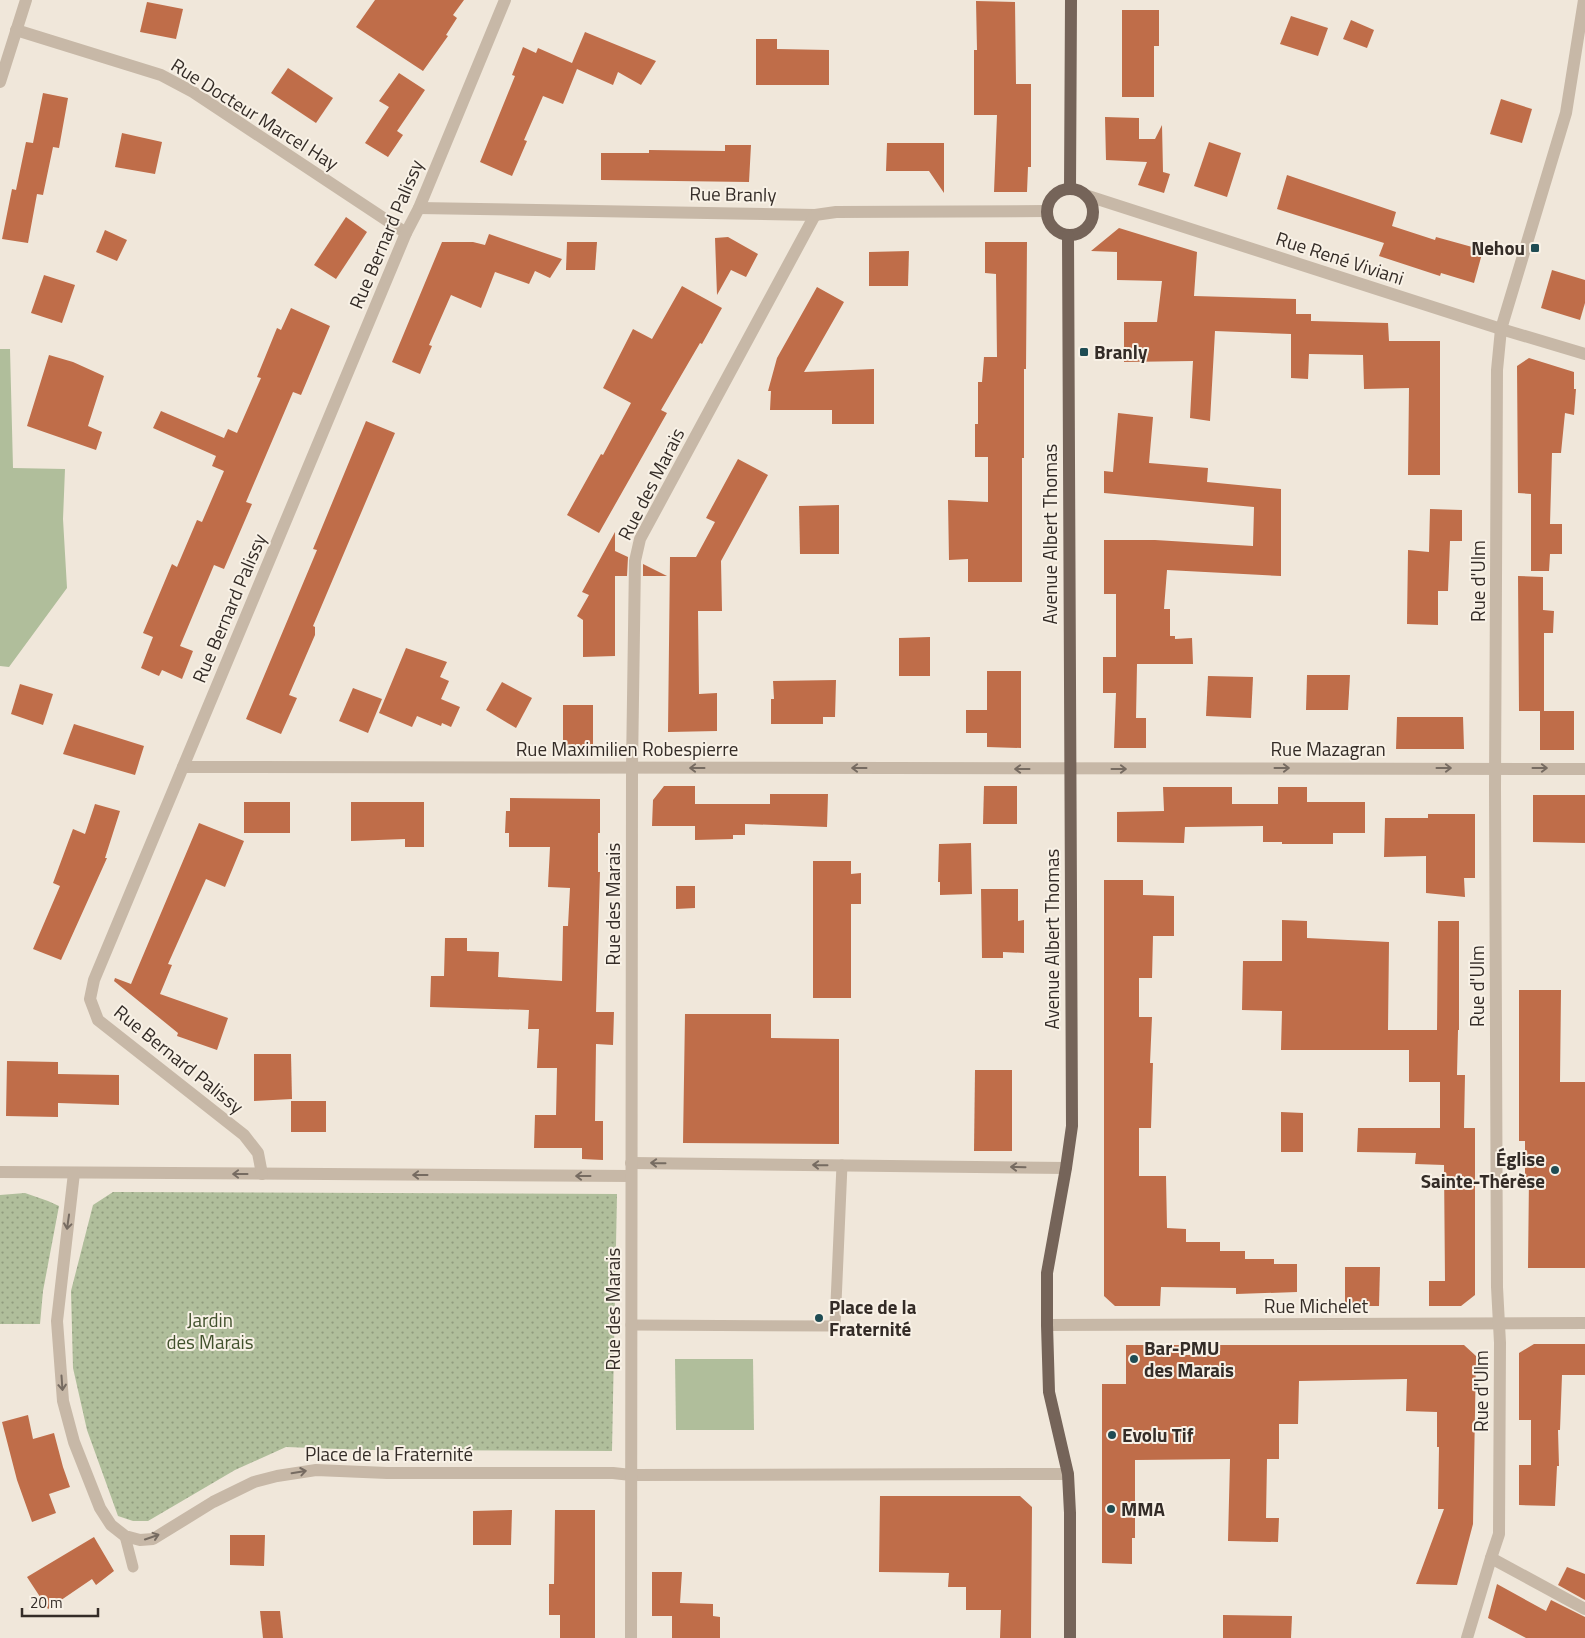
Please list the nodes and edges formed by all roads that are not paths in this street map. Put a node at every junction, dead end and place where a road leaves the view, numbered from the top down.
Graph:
1 (26, 0) edge
2 (506, 0) edge
3 (1071, 0) edge
4 (1584, 0) edge
5 (16, 30) junction
6 (0, 82) edge
7 (1070, 189) junction
8 (1085, 195) junction
9 (419, 208) junction
10 (1046, 211) junction
11 (816, 215) junction
12 (406, 233) junction
13 (1068, 236) junction
14 (1500, 329) junction
15 (1585, 354) edge
16 (184, 766) junction
17 (632, 768) junction
18 (1496, 768) junction
19 (1070, 769) junction
20 (1585, 769) edge
21 (632, 1162) junction
22 (842, 1165) junction
23 (1066, 1168) junction
24 (0, 1172) edge
25 (74, 1173) junction
26 (262, 1174) junction
27 (631, 1176) junction
28 (1498, 1323) junction
29 (1585, 1323) edge
30 (631, 1325) junction
31 (1047, 1325) junction
32 (1068, 1474) junction
33 (631, 1475) junction
34 (125, 1536) junction
35 (1491, 1558) junction
36 (133, 1567) dead end
37 (1585, 1609) edge
38 (631, 1638) edge
39 (1070, 1638) edge
40 (1467, 1638) edge

1 - 5 street
2 - 9 street, Rue Bernard Palissy
3 - 7 main road
4 - 14 street, Rue d'Ulm
5 - 6 street
5 - 12 street, Rue Docteur Marcel Hay
7 - 8 main road
7 - 10 main road
8 - 13 main road
8 - 14 street, Rue René Viviani
9 - 11 street, Rue Branly
9 - 12 street, Rue Bernard Palissy
10 - 11 street, Rue Branly
10 - 13 main road
11 - 17 street, Rue des Marais
12 - 16 street, Rue Bernard Palissy
13 - 19 main road, Avenue Albert Thomas
14 - 15 street, Rue René Viviani
14 - 18 street, Rue d'Ulm
16 - 17 street, Rue Maximilien Robespierre
16 - 26 street, Rue Bernard Palissy
19 -> 17 street, Rue Maximilien Robespierre
17 - 21 street, Rue des Marais
19 -> 18 street, Rue Mazagran
18 -> 20 street, Rue Mazagran
18 - 28 street, Rue d'Ulm
19 - 23 main road, Avenue Albert Thomas
22 -> 21 street
21 - 27 street, Rue des Marais
23 -> 22 street
22 - 30 lane
23 - 31 main road, Avenue Albert Thomas
24 - 25 street
26 -> 25 street
25 -> 34 street
27 -> 26 street
27 - 30 street, Rue des Marais
28 - 29 street, Rue Michelet
28 - 31 street, Rue Michelet
28 - 35 street, Rue d'Ulm
30 - 33 street, Rue des Marais
31 - 32 main road, Avenue Albert Thomas
32 - 33 street, Place de la Fraternité
32 - 39 main road, Avenue Albert Thomas
34 -> 33 street, Place de la Fraternité
33 - 38 street, Rue des Marais
34 - 36 lane
35 - 37 street
35 - 40 street, Rue d'Ulm

